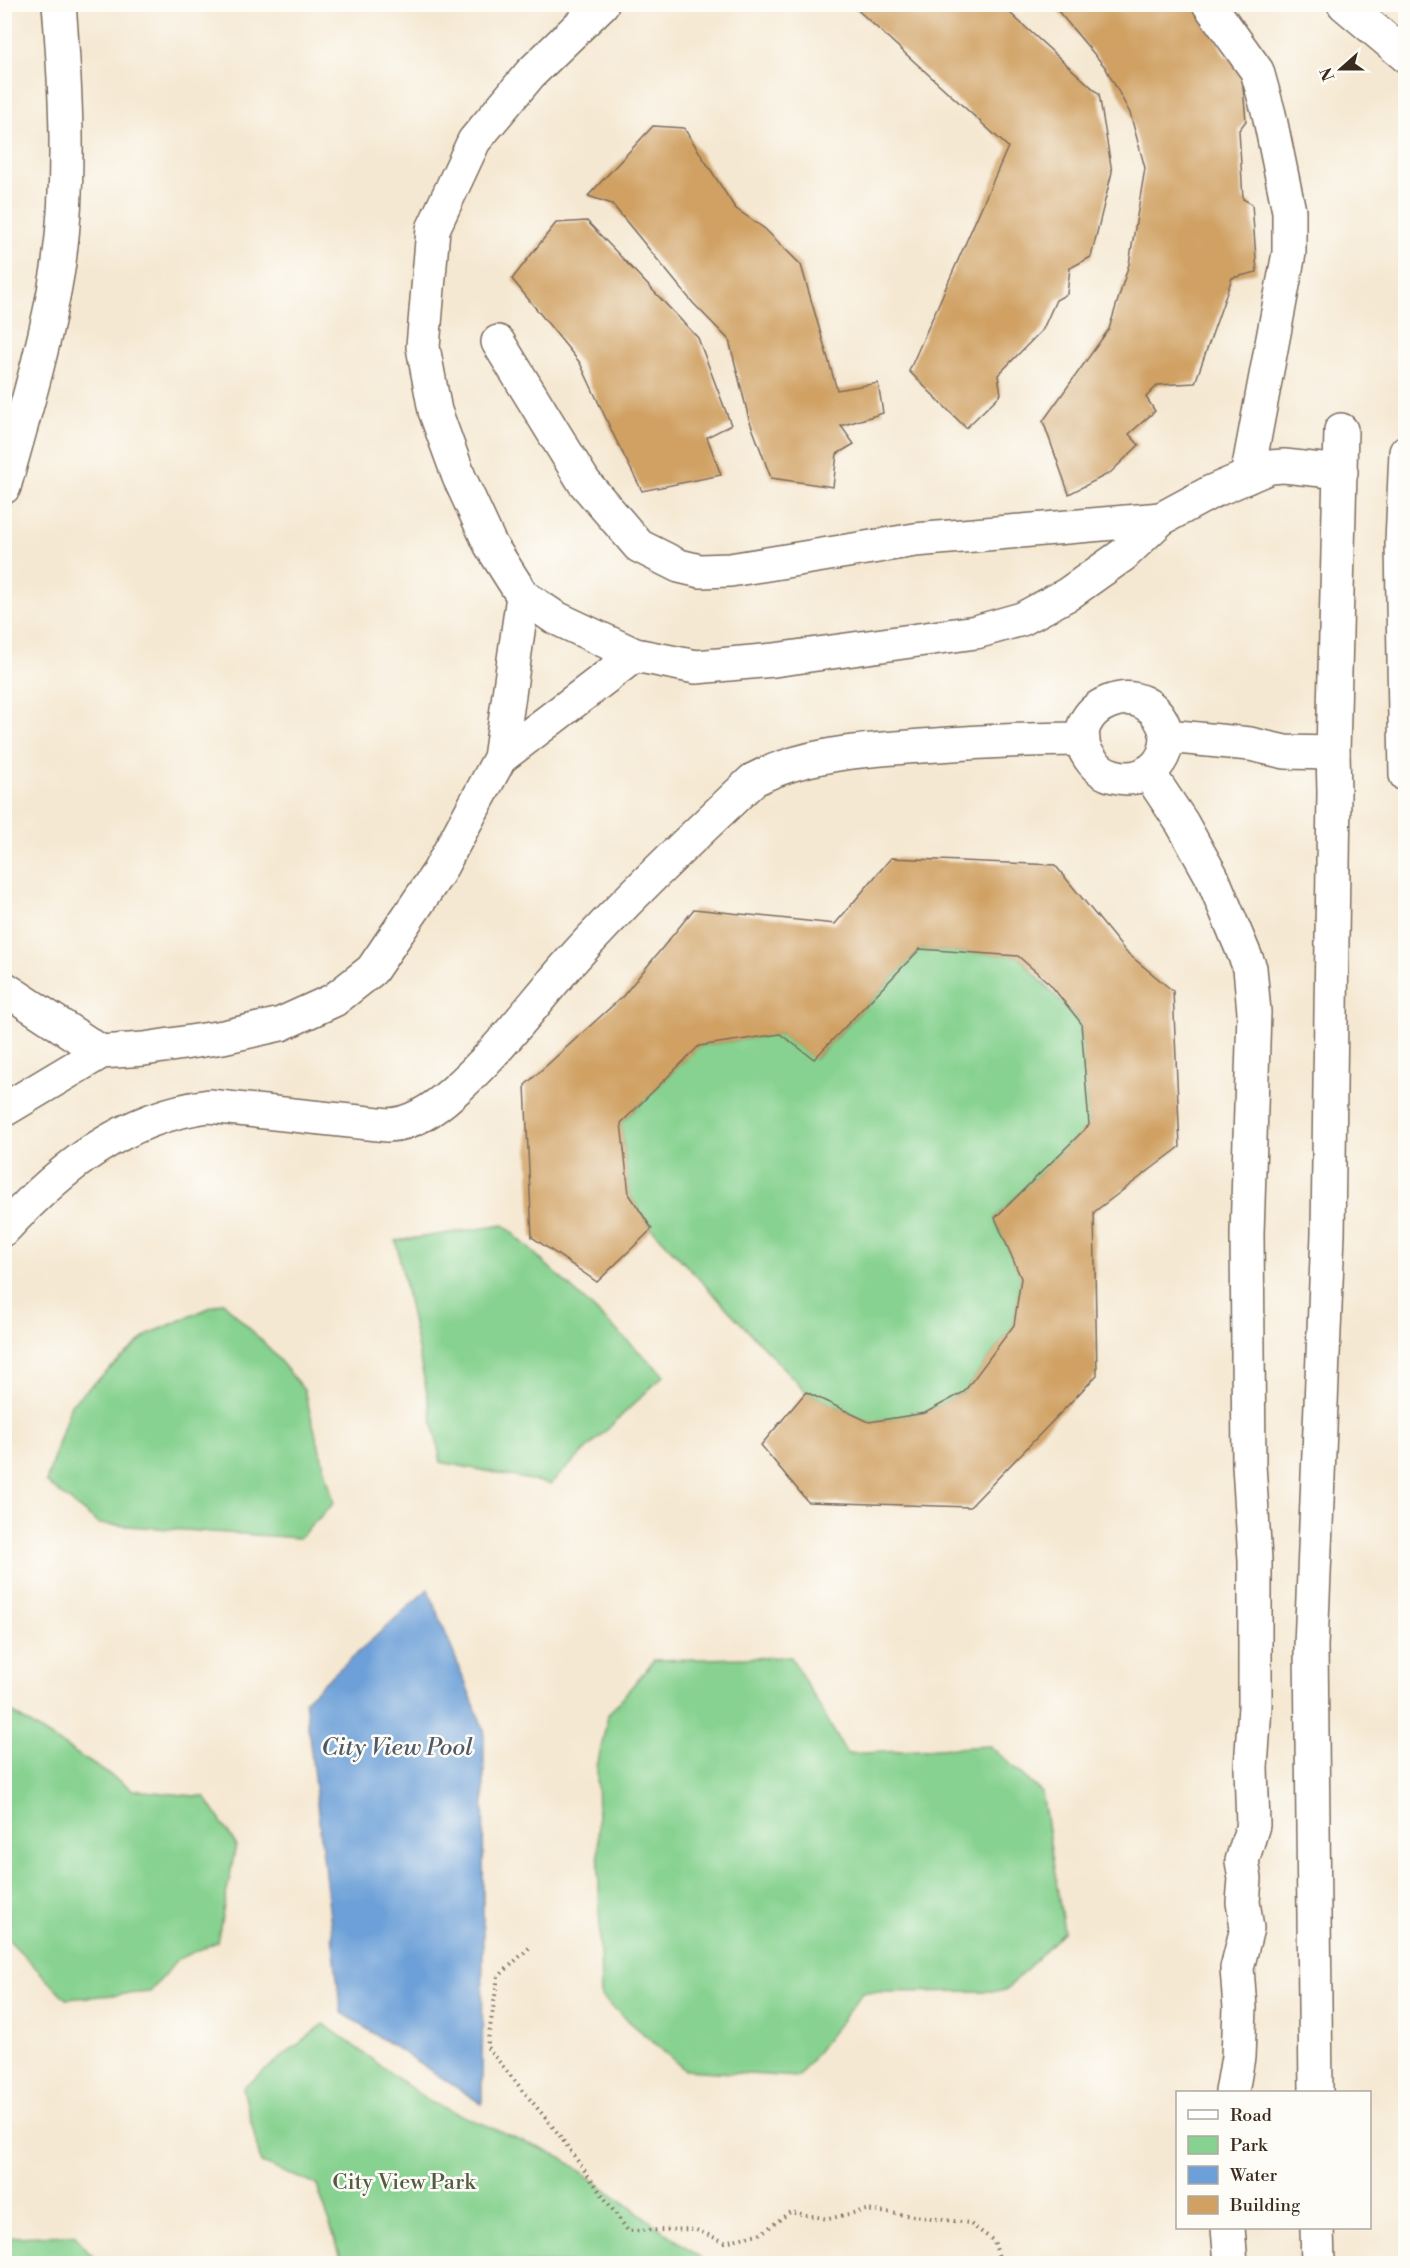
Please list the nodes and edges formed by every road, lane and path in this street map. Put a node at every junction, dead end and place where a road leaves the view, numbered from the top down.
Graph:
1 (59, 4) edge
2 (602, 4) edge
3 (1209, 4) edge
4 (1344, 4) edge
5 (1406, 56) edge
6 (498, 342) dead end
7 (1341, 430) dead end
8 (1406, 452) edge
9 (1341, 472) junction
10 (1247, 477) junction
11 (4, 487) edge
12 (1161, 519) junction
13 (523, 597) junction
14 (635, 655) junction
15 (1167, 736) junction
16 (1083, 739) junction
17 (1333, 753) junction
18 (500, 758) junction
19 (1148, 772) junction
20 (1406, 775) edge
21 (4, 988) edge
22 (101, 1053) junction
23 (4, 1110) edge
24 (4, 1229) edge
25 (530, 1948) dead end
26 (1232, 2091) edge
27 (1316, 2091) edge
28 (1227, 2229) edge
29 (1317, 2229) edge
30 (1001, 2264) edge
31 (1231, 2264) edge
32 (1318, 2264) edge

1 - 11 street
2 - 13 street
3 - 10 street
4 - 5 street
6 - 12 street
7 - 9 street
8 - 20 street
9 - 10 street
9 - 17 street
10 - 12 street
12 - 14 street
13 - 14 street
13 - 18 street
14 - 18 street
15 - 16 street
15 - 17 street
15 - 19 street
16 - 19 street
16 - 24 street
17 - 27 street
18 - 22 street
19 - 26 street
21 - 22 street
22 - 23 street
25 - 30 path
28 - 31 street
29 - 32 street

